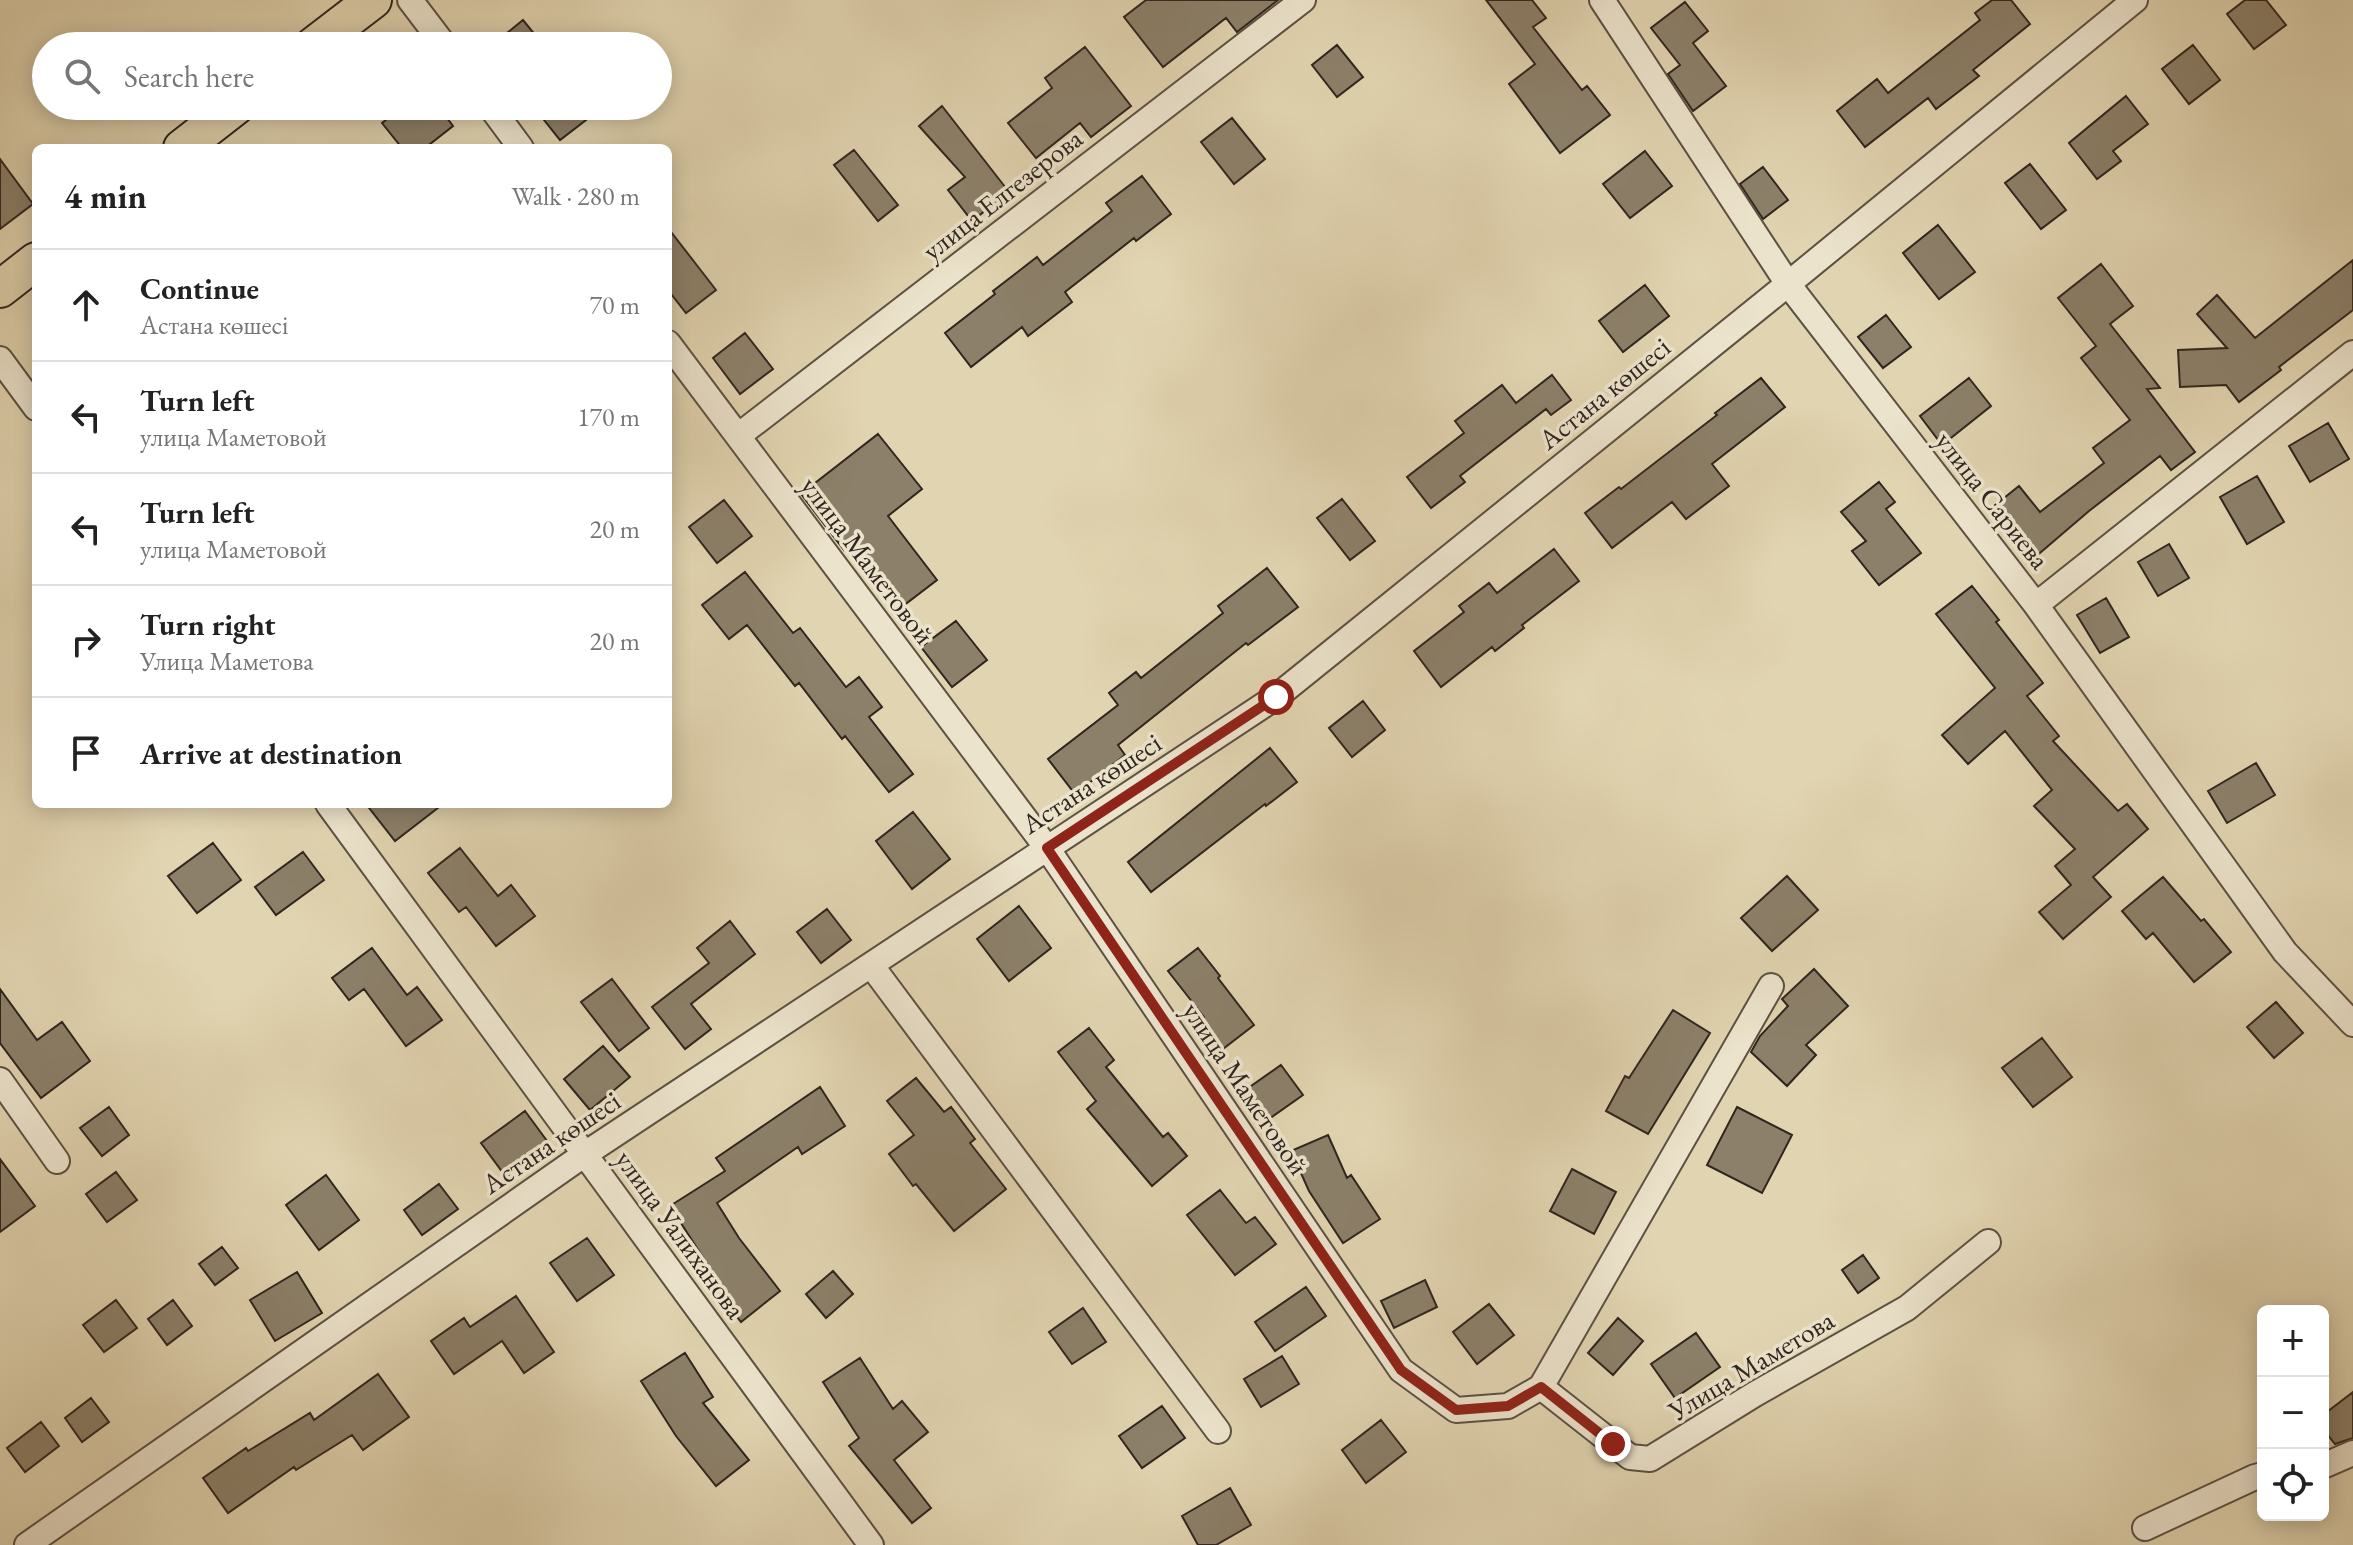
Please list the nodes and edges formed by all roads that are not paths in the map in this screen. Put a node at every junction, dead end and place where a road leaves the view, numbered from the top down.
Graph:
1 (373, 0) edge
2 (410, 0) edge
3 (1303, 0) edge
4 (1602, 0) edge
5 (2135, 0) edge
6 (331, 32) edge
7 (434, 32) edge
8 (218, 120) edge
9 (500, 120) edge
10 (187, 144) edge
11 (518, 144) edge
12 (32, 264) edge
13 (1788, 284) junction
14 (0, 289) edge
15 (672, 348) edge
16 (2353, 353) edge
17 (0, 359) edge
18 (32, 403) edge
19 (738, 436) junction
20 (2036, 605) junction
21 (331, 808) edge
22 (1047, 848) junction
23 (871, 965) junction
24 (1771, 986) dead end
25 (2353, 1024) edge
26 (0, 1080) edge
27 (585, 1154) junction
28 (57, 1161) dead end
29 (1988, 1242) dead end
30 (1541, 1387) junction
31 (1218, 1431) dead end
32 (2353, 1453) edge
33 (2329, 1463) edge
34 (2257, 1476) edge
35 (2145, 1528) dead end
36 (27, 1545) edge
37 (871, 1545) edge

1 - 6 main road
2 - 7 street
3 - 19 street, улица Елгезерова
4 - 13 street, улица Сариева
5 - 13 street, Астана көшесі
8 - 10 main road
9 - 11 street
12 - 14 main road
13 - 20 street, улица Сариева
13 - 22 street, Астана көшесі
15 - 19 street, улица Маметовой
16 - 20 street
17 - 18 street
19 - 22 street, улица Маметовой
20 - 25 street, улица Сариева
21 - 27 street, улица Уалиханова
22 - 23 street, Астана көшесі
22 - 30 street, улица Маметовой
23 - 27 street, Астана көшесі
23 - 31 street
24 - 30 street
26 - 28 street
27 - 36 street, Астана көшесі
27 - 37 street, улица Уалиханова
29 - 30 street, Улица Маметова
32 - 33 street
34 - 35 street

